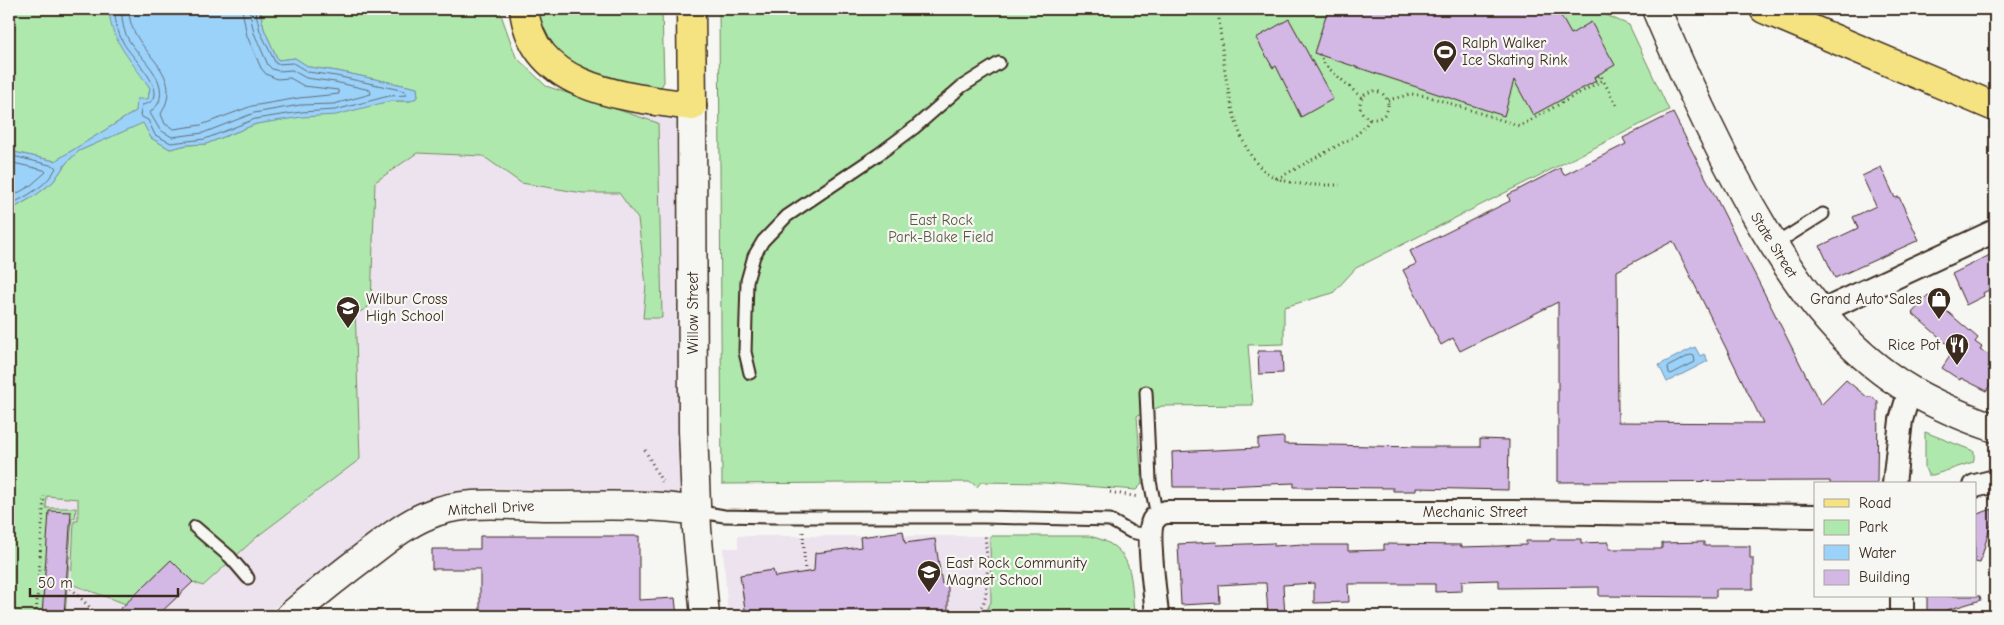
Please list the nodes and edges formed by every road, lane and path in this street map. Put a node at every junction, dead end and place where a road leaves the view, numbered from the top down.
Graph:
1 (524, 9) edge
2 (691, 9) edge
3 (1218, 9) edge
4 (1656, 9) edge
5 (1764, 9) edge
6 (1319, 54) dead end
7 (999, 62) dead end
8 (1596, 76) dead end
9 (1604, 80) junction
10 (1362, 98) junction
11 (1388, 100) junction
12 (692, 106) junction
13 (1617, 106) dead end
14 (1995, 107) edge
15 (1370, 120) junction
16 (1277, 179) junction
17 (1340, 185) dead end
18 (1823, 214) dead end
19 (1995, 231) edge
20 (1774, 245) junction
21 (1820, 312) junction
22 (750, 373) dead end
23 (1910, 390) junction
24 (1146, 392) dead end
25 (1995, 428) edge
26 (645, 450) dead end
27 (1995, 481) edge
28 (1894, 482) edge
29 (1976, 486) edge
30 (664, 487) dead end
31 (1109, 488) dead end
32 (44, 496) dead end
33 (1139, 498) dead end
34 (696, 511) junction
35 (1814, 516) edge
36 (1154, 526) junction
37 (194, 527) dead end
38 (803, 532) dead end
39 (985, 533) dead end
40 (805, 573) dead end
41 (248, 578) dead end
42 (71, 588) dead end
43 (1902, 598) edge
44 (948, 613) dead end
45 (36, 616) edge
46 (98, 616) edge
47 (290, 616) edge
48 (705, 616) edge
49 (1157, 616) edge
50 (1902, 616) edge

1 - 12 main road
2 - 12 main road, Willow Street
3 - 16 path
4 - 20 main road, State Street
5 - 14 main road
6 - 10 path
7 - 22 lane
8 - 9 path
9 - 11 path
9 - 13 path
10 - 11 path
10 - 15 path
11 - 15 path
12 - 34 main road, Willow Street
15 - 16 path
16 - 17 path
18 - 20 lane
19 - 21 street
20 - 21 main road, State Street
21 - 23 main road, State Street
23 - 25 main road, State Street
23 - 28 street
24 - 36 lane
26 - 30 path
27 - 29 street
31 - 33 path
32 - 45 path
34 - 36 lane
34 - 47 main road, Mitchell Drive
34 - 48 main road, Willow Street
35 - 36 street, Mechanic Street
36 - 49 street
37 - 41 lane
38 - 40 path
39 - 44 path
42 - 46 path
43 - 50 street

